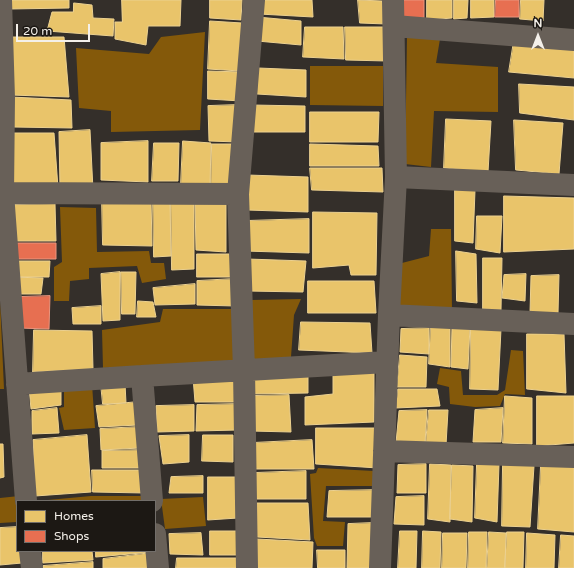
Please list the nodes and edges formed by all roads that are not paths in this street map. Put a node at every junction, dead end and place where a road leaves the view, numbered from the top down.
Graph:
1 (1, 0) edge
2 (254, 0) edge
3 (393, 0) edge
4 (394, 26) junction
5 (574, 40) edge
6 (396, 177) junction
7 (574, 186) edge
8 (3, 193) junction
9 (238, 194) junction
10 (389, 315) junction
11 (574, 324) edge
12 (387, 362) junction
13 (244, 370) junction
14 (142, 376) junction
15 (11, 393) edge
16 (384, 451) junction
17 (574, 458) edge
18 (26, 500) edge
19 (152, 500) edge
20 (156, 545) edge
21 (30, 552) edge
22 (32, 568) edge
23 (158, 568) edge
24 (247, 568) edge
25 (380, 568) edge

1 - 8 street
2 - 9 street
3 - 4 street
4 - 5 street
4 - 6 street
6 - 7 street
6 - 10 street
8 - 9 street
8 - 15 street
9 - 13 street
10 - 11 street
10 - 12 street
12 - 13 street
12 - 16 street
13 - 14 street
13 - 24 street
14 - 15 street
14 - 19 street
15 - 18 street
16 - 17 street
16 - 25 street
20 - 23 street
21 - 22 street

